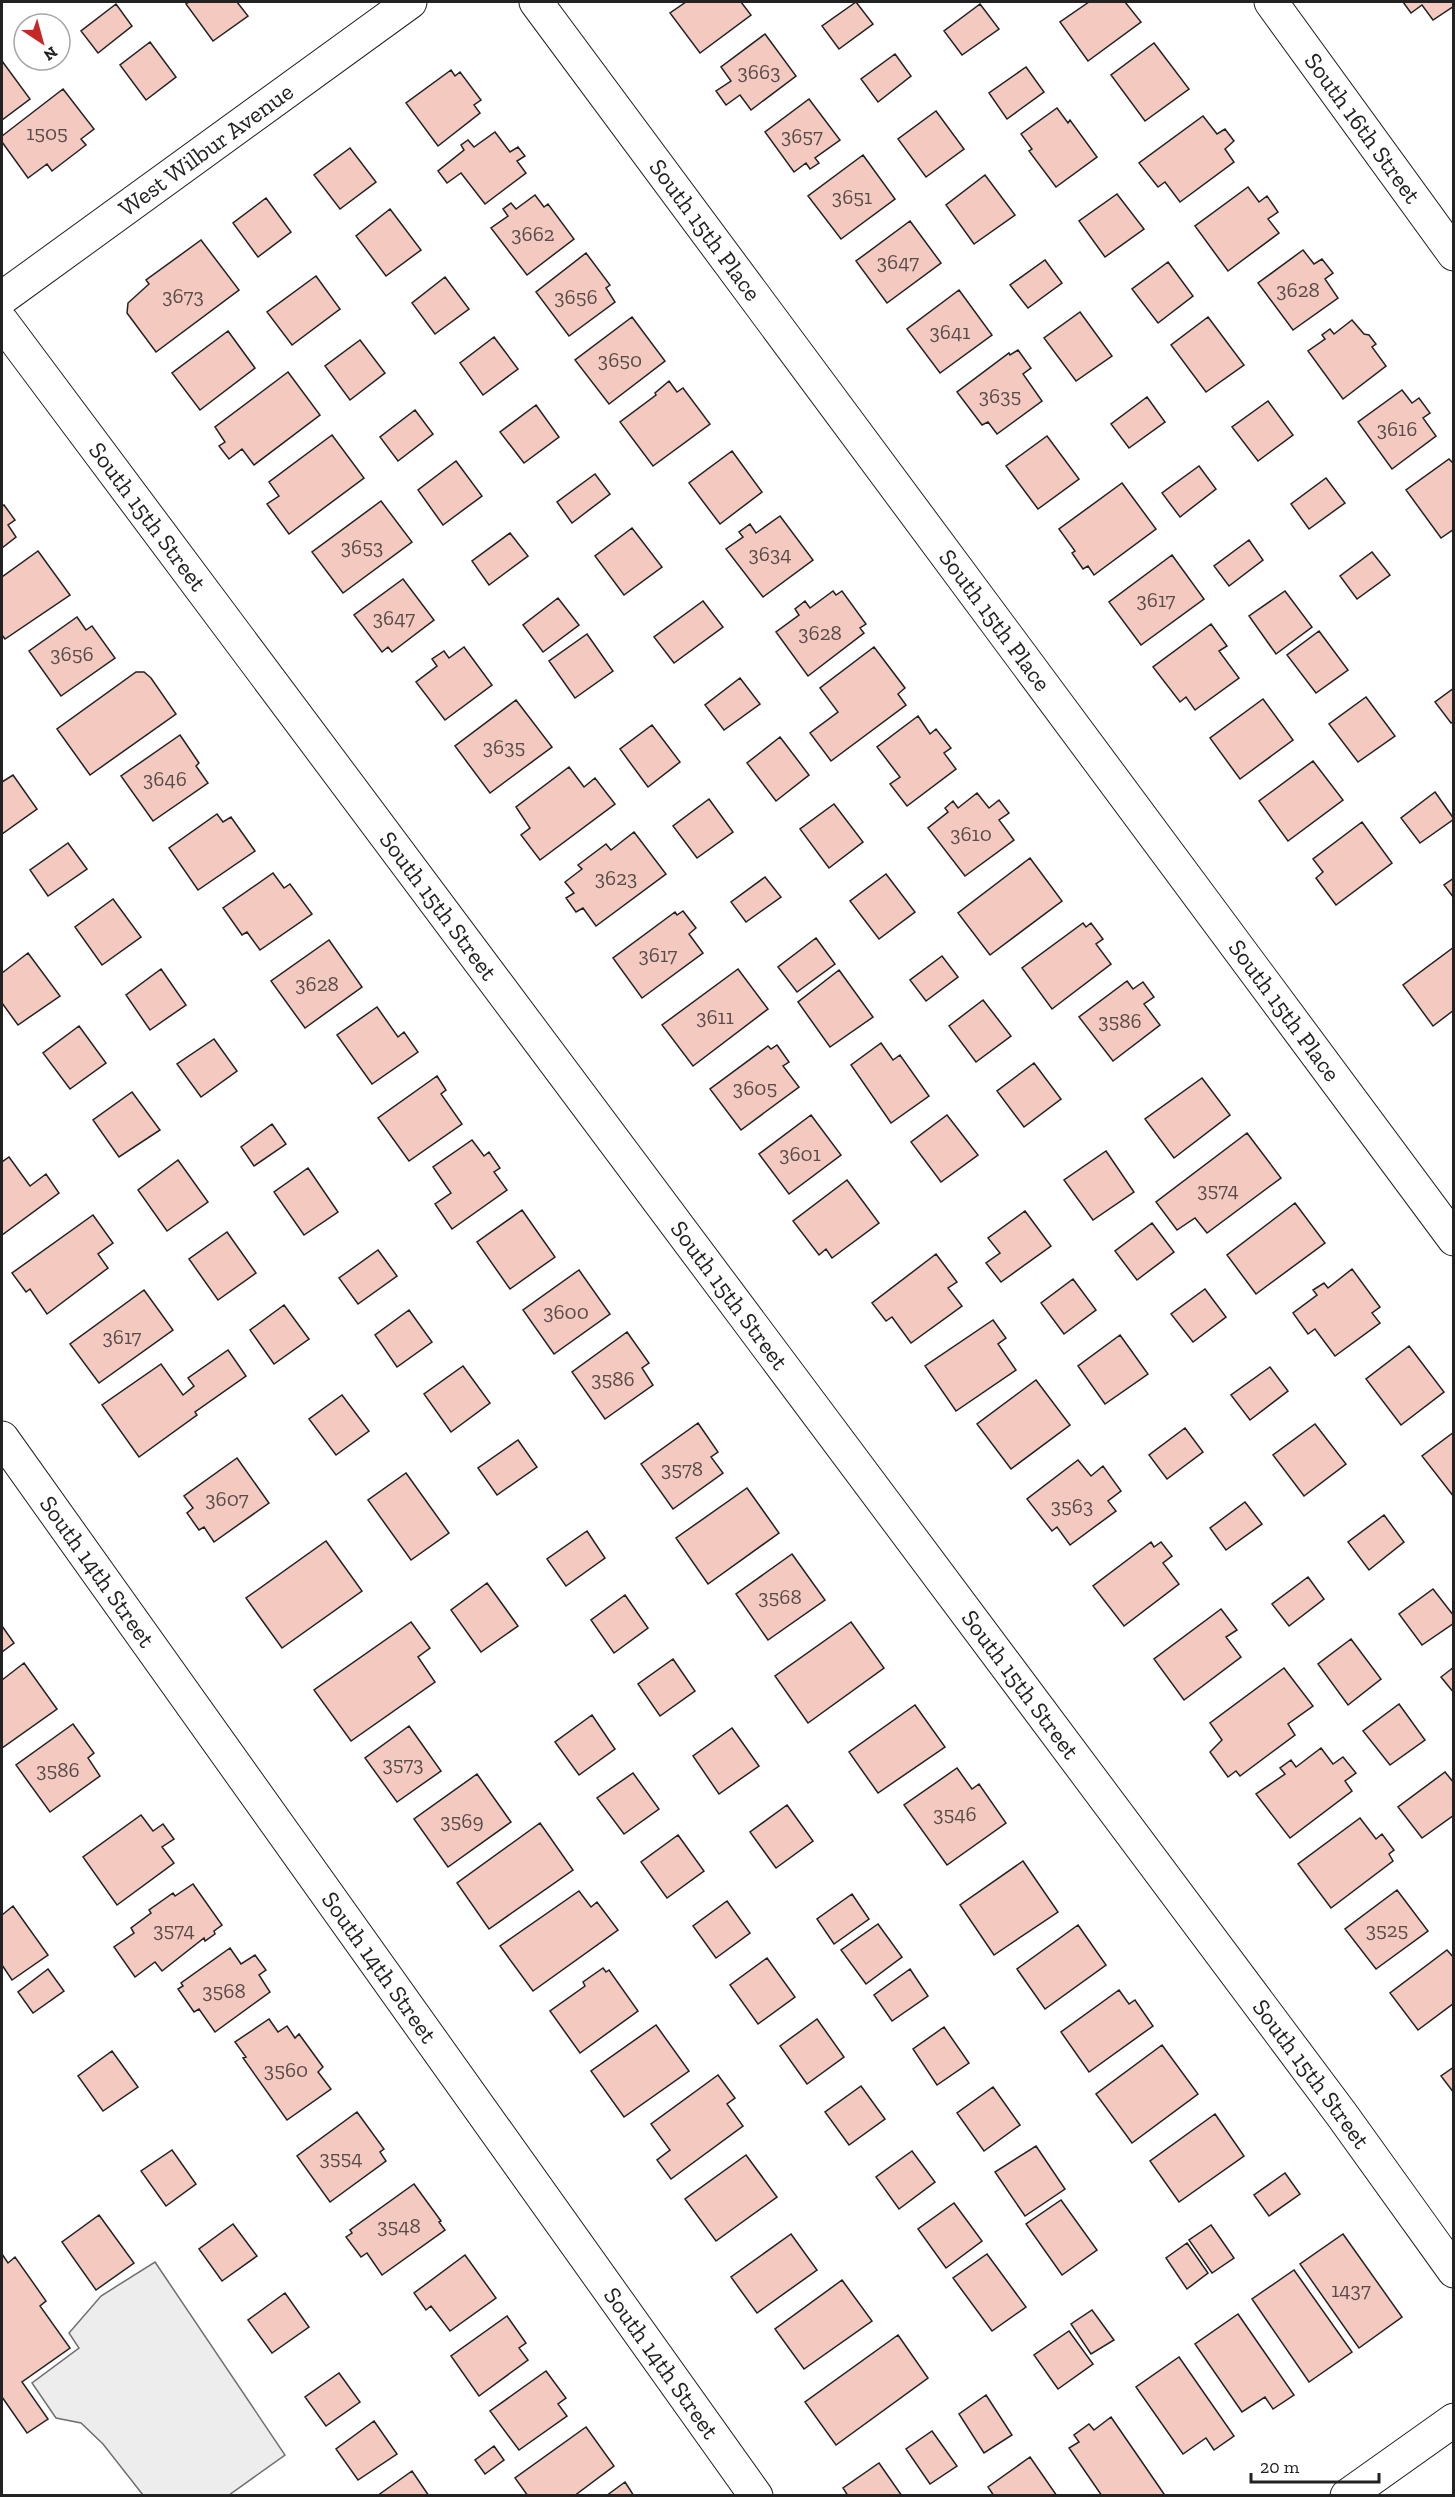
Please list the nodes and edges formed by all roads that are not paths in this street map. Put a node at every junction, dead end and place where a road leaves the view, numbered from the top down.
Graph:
1 (410, 2) edge
2 (537, 2) edge
3 (1271, 2) edge
4 (1454, 254) edge
5 (2, 298) edge
6 (2, 322) edge
7 (1454, 1239) edge
8 (2, 1438) edge
9 (1454, 2271) edge
10 (1454, 2420) edge
11 (756, 2496) edge
12 (1347, 2496) edge

1 - 5 street, West Wilbur Avenue
2 - 7 street, South 15th Place
3 - 4 street, South 16th Street
6 - 9 street, South 15th Street
8 - 11 street, South 14th Street
10 - 12 street

